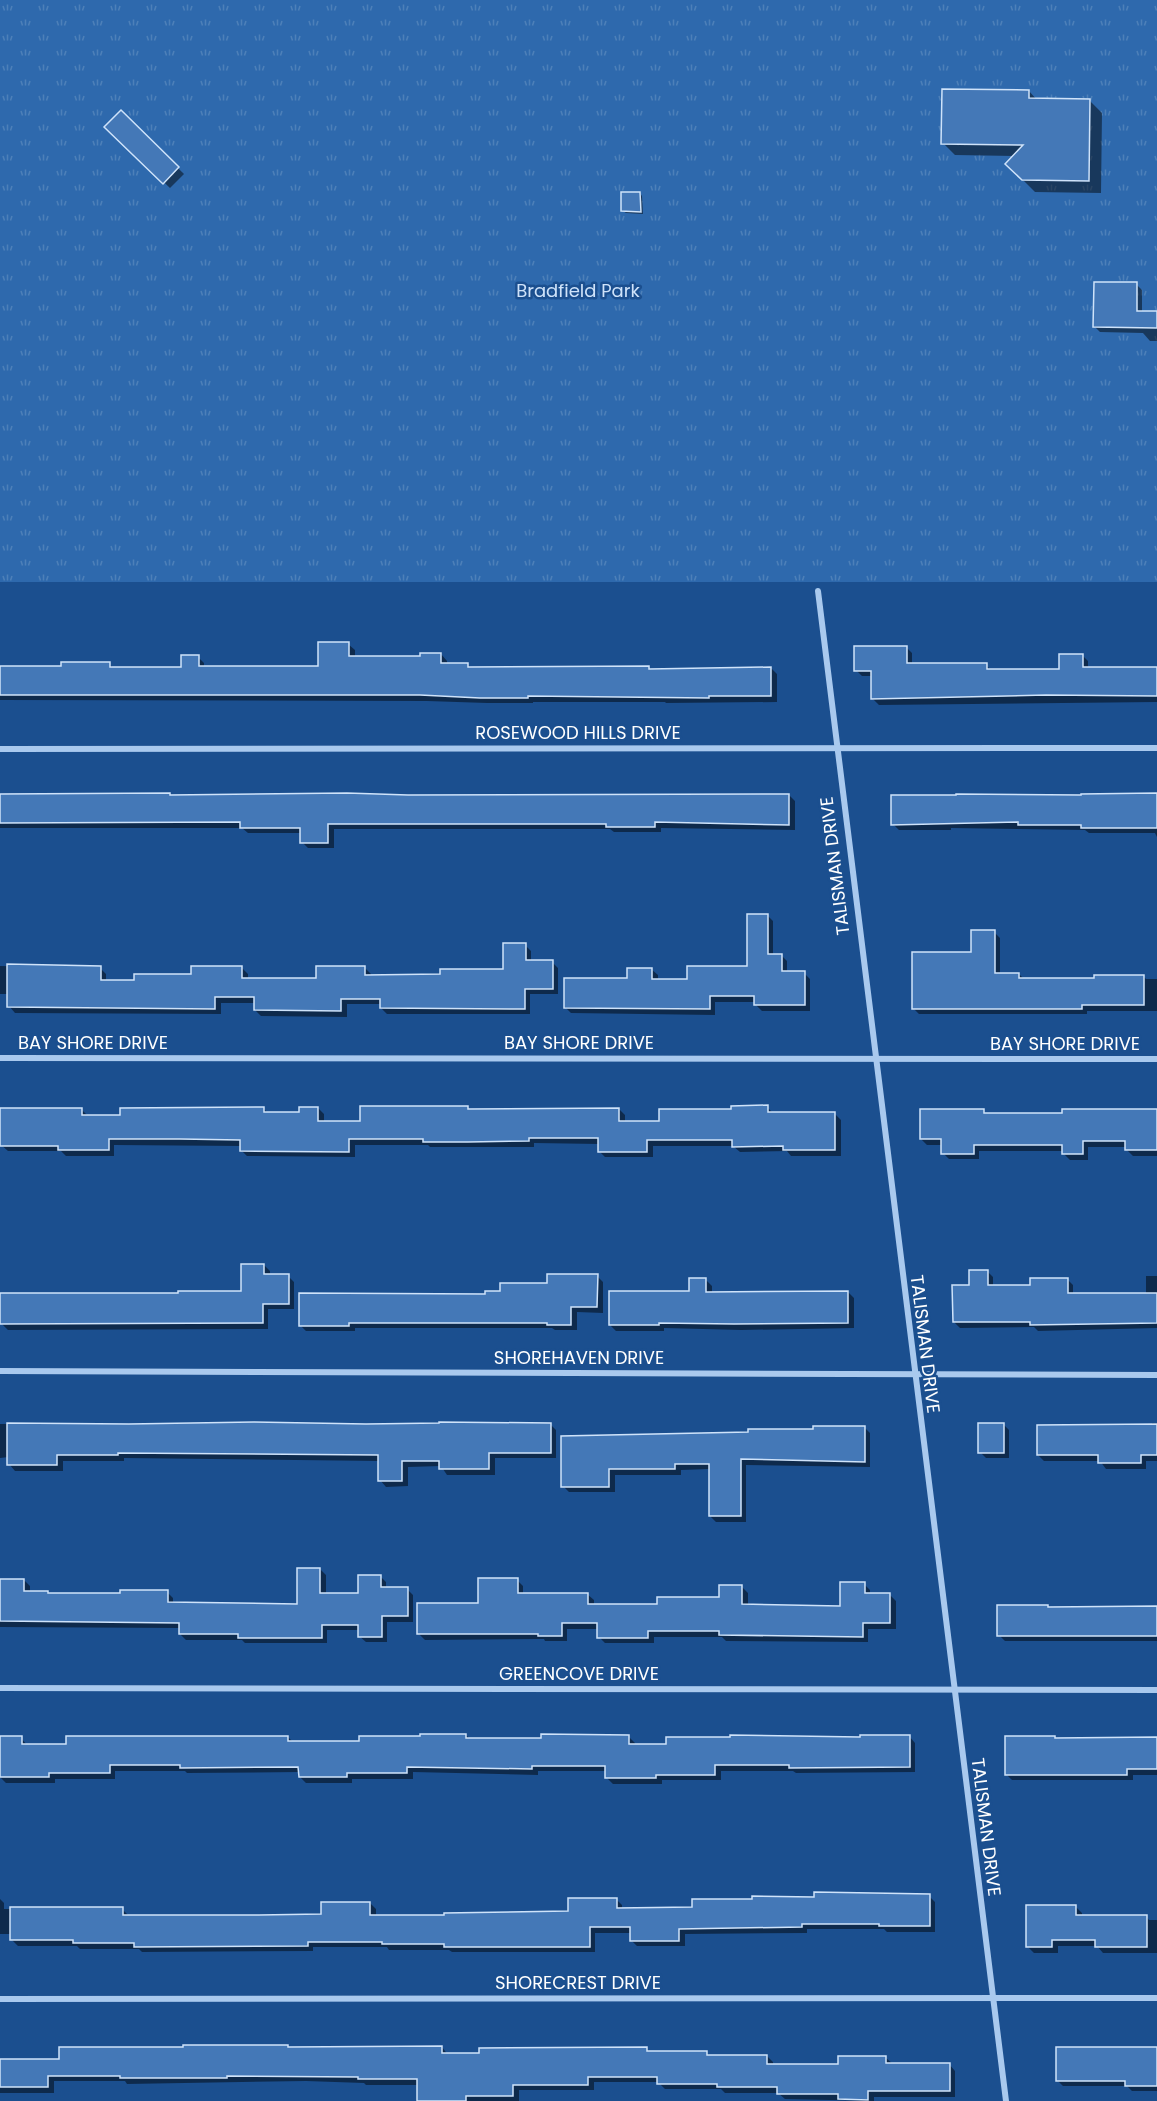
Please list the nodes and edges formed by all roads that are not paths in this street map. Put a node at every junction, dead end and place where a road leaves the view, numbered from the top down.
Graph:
1 (818, 591) dead end
2 (1157, 748) edge
3 (0, 749) edge
4 (837, 750) junction
5 (0, 1058) edge
6 (875, 1058) junction
7 (1157, 1059) edge
8 (0, 1371) edge
9 (914, 1375) junction
10 (1157, 1375) edge
11 (0, 1688) edge
12 (953, 1689) junction
13 (1157, 1690) edge
14 (993, 1998) junction
15 (1157, 1998) edge
16 (0, 1999) edge
17 (1006, 2101) edge

1 - 4 street, TALISMAN DRIVE
2 - 4 street, ROSEWOOD HILLS DRIVE
3 - 4 street, ROSEWOOD HILLS DRIVE
4 - 6 street, TALISMAN DRIVE
5 - 6 street, BAY SHORE DRIVE
6 - 7 street, BAY SHORE DRIVE
6 - 9 street, TALISMAN DRIVE
8 - 9 street, SHOREHAVEN DRIVE
9 - 10 street, SHOREHAVEN DRIVE
9 - 12 street, TALISMAN DRIVE
11 - 12 street, GREENCOVE DRIVE
12 - 13 street, GREENCOVE DRIVE
12 - 14 street, TALISMAN DRIVE
14 - 15 street, SHORECREST DRIVE
14 - 16 street, SHORECREST DRIVE
14 - 17 street, TALISMAN DRIVE

